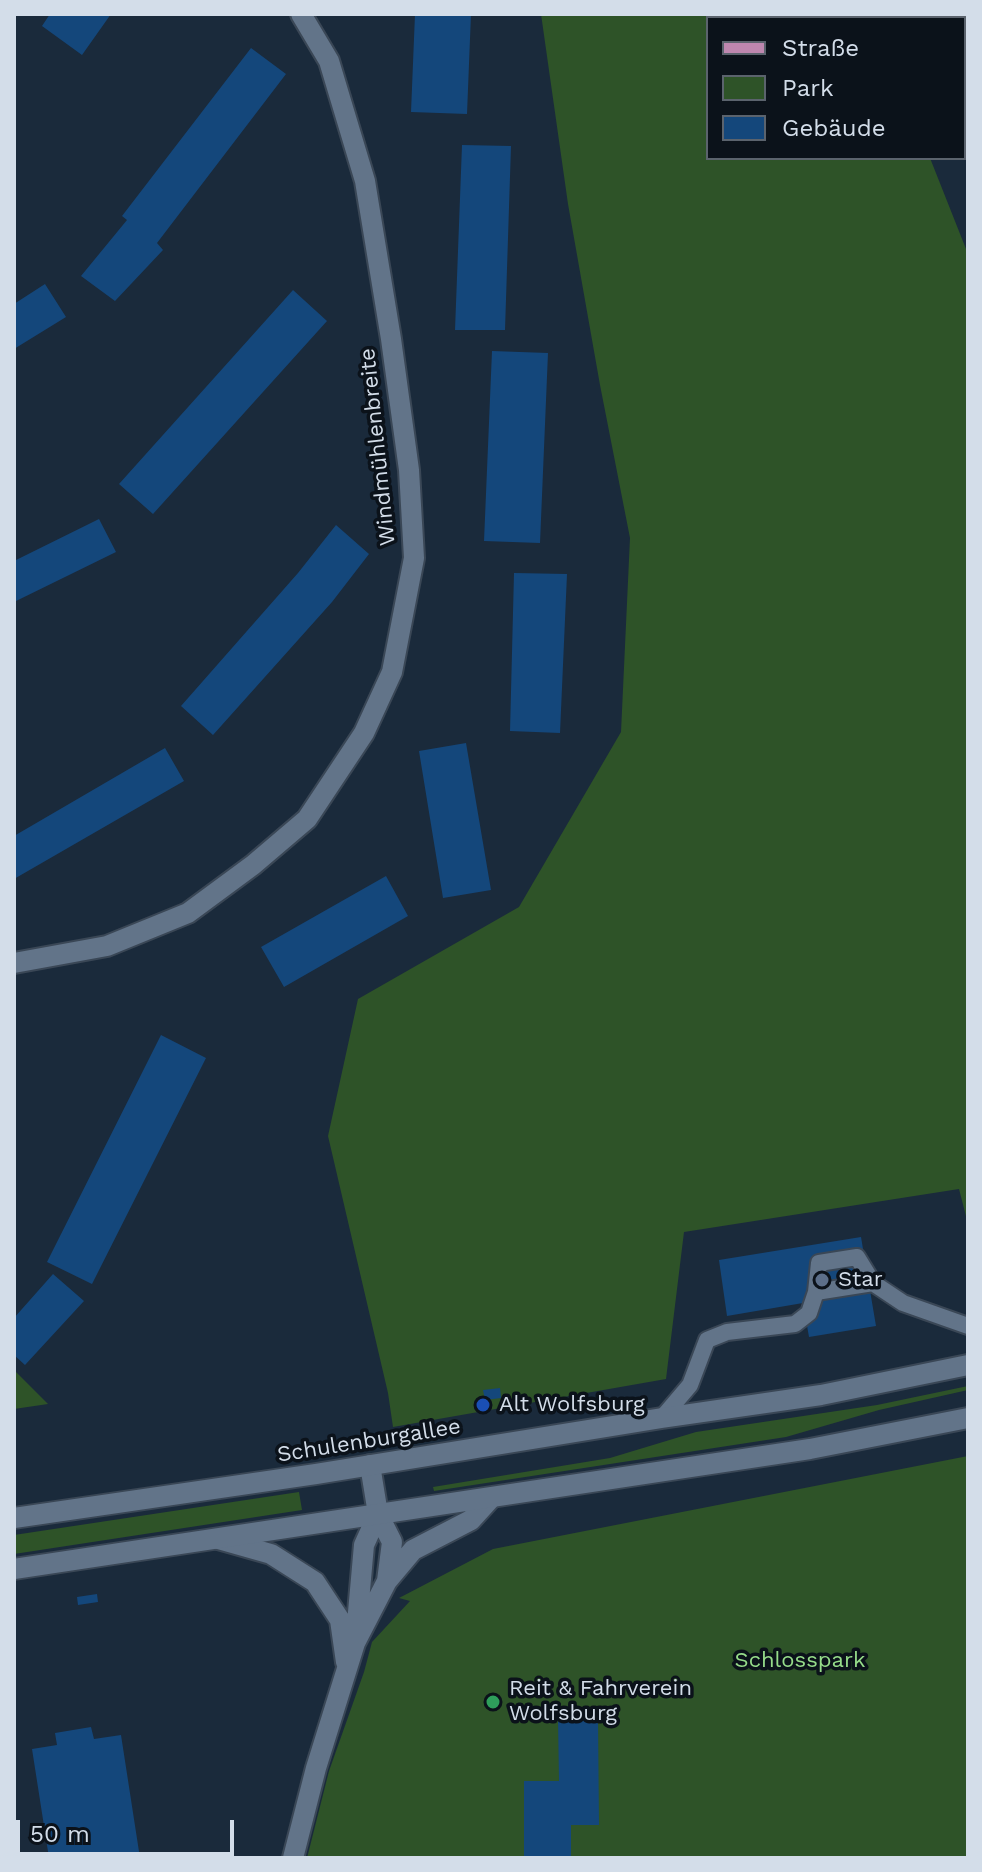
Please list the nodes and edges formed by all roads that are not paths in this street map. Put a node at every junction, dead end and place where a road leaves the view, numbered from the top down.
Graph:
1 (301, 14) edge
2 (14, 963) edge
3 (873, 1283) junction
4 (816, 1292) junction
5 (968, 1326) edge
6 (968, 1365) edge
7 (662, 1418) junction
8 (968, 1418) edge
9 (370, 1465) junction
10 (491, 1498) junction
11 (378, 1514) junction
12 (14, 1518) edge
13 (218, 1539) junction
14 (14, 1569) edge
15 (387, 1581) junction
16 (355, 1643) junction
17 (347, 1669) junction
18 (293, 1858) edge

1 - 2 street, Windmühlenbreite
3 - 4 lane
3 - 4 lane
3 - 5 lane
4 - 7 lane
6 - 7 street, Schulenburgallee
7 - 9 street, Schulenburgallee
8 - 10 street
9 - 11 street
9 - 12 street, Schulenburgallee
10 - 11 street
10 - 15 street
11 - 13 street
11 - 15 street
11 - 16 street
13 - 14 street
13 - 17 street
15 - 16 street
16 - 17 street
17 - 18 street

